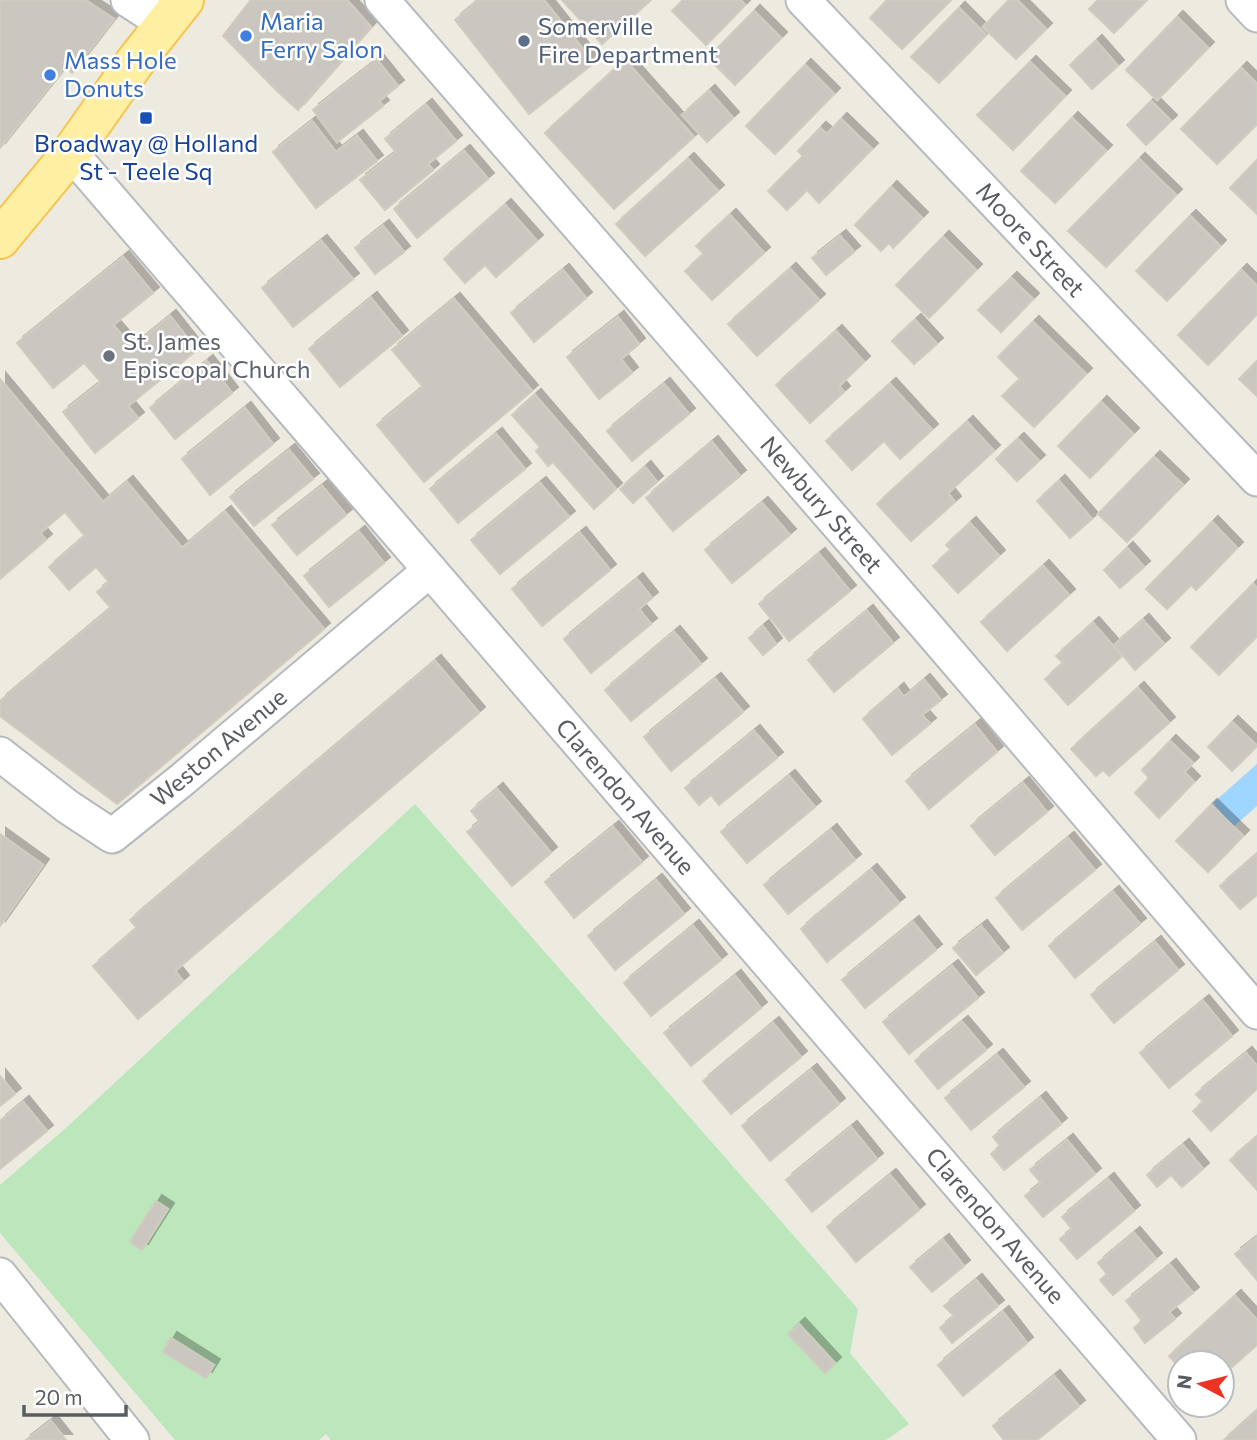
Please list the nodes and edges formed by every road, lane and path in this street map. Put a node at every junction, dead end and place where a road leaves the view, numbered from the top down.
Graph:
1 (128, 0) edge
2 (382, 0) edge
3 (803, 0) edge
4 (1243, 0) edge
5 (175, 12) edge
6 (1257, 15) edge
7 (71, 153) junction
8 (0, 239) edge
9 (1257, 479) edge
10 (430, 570) junction
11 (0, 754) edge
12 (1257, 1012) edge
13 (0, 1275) edge
14 (132, 1440) edge
15 (1179, 1440) edge

1 - 5 street
2 - 12 street, Newbury Street
3 - 9 street, Moore Street
4 - 6 street
5 - 7 main road
7 - 8 main road
7 - 10 street, Clarendon Avenue
10 - 11 street, Weston Avenue
10 - 15 street, Clarendon Avenue
13 - 14 street

